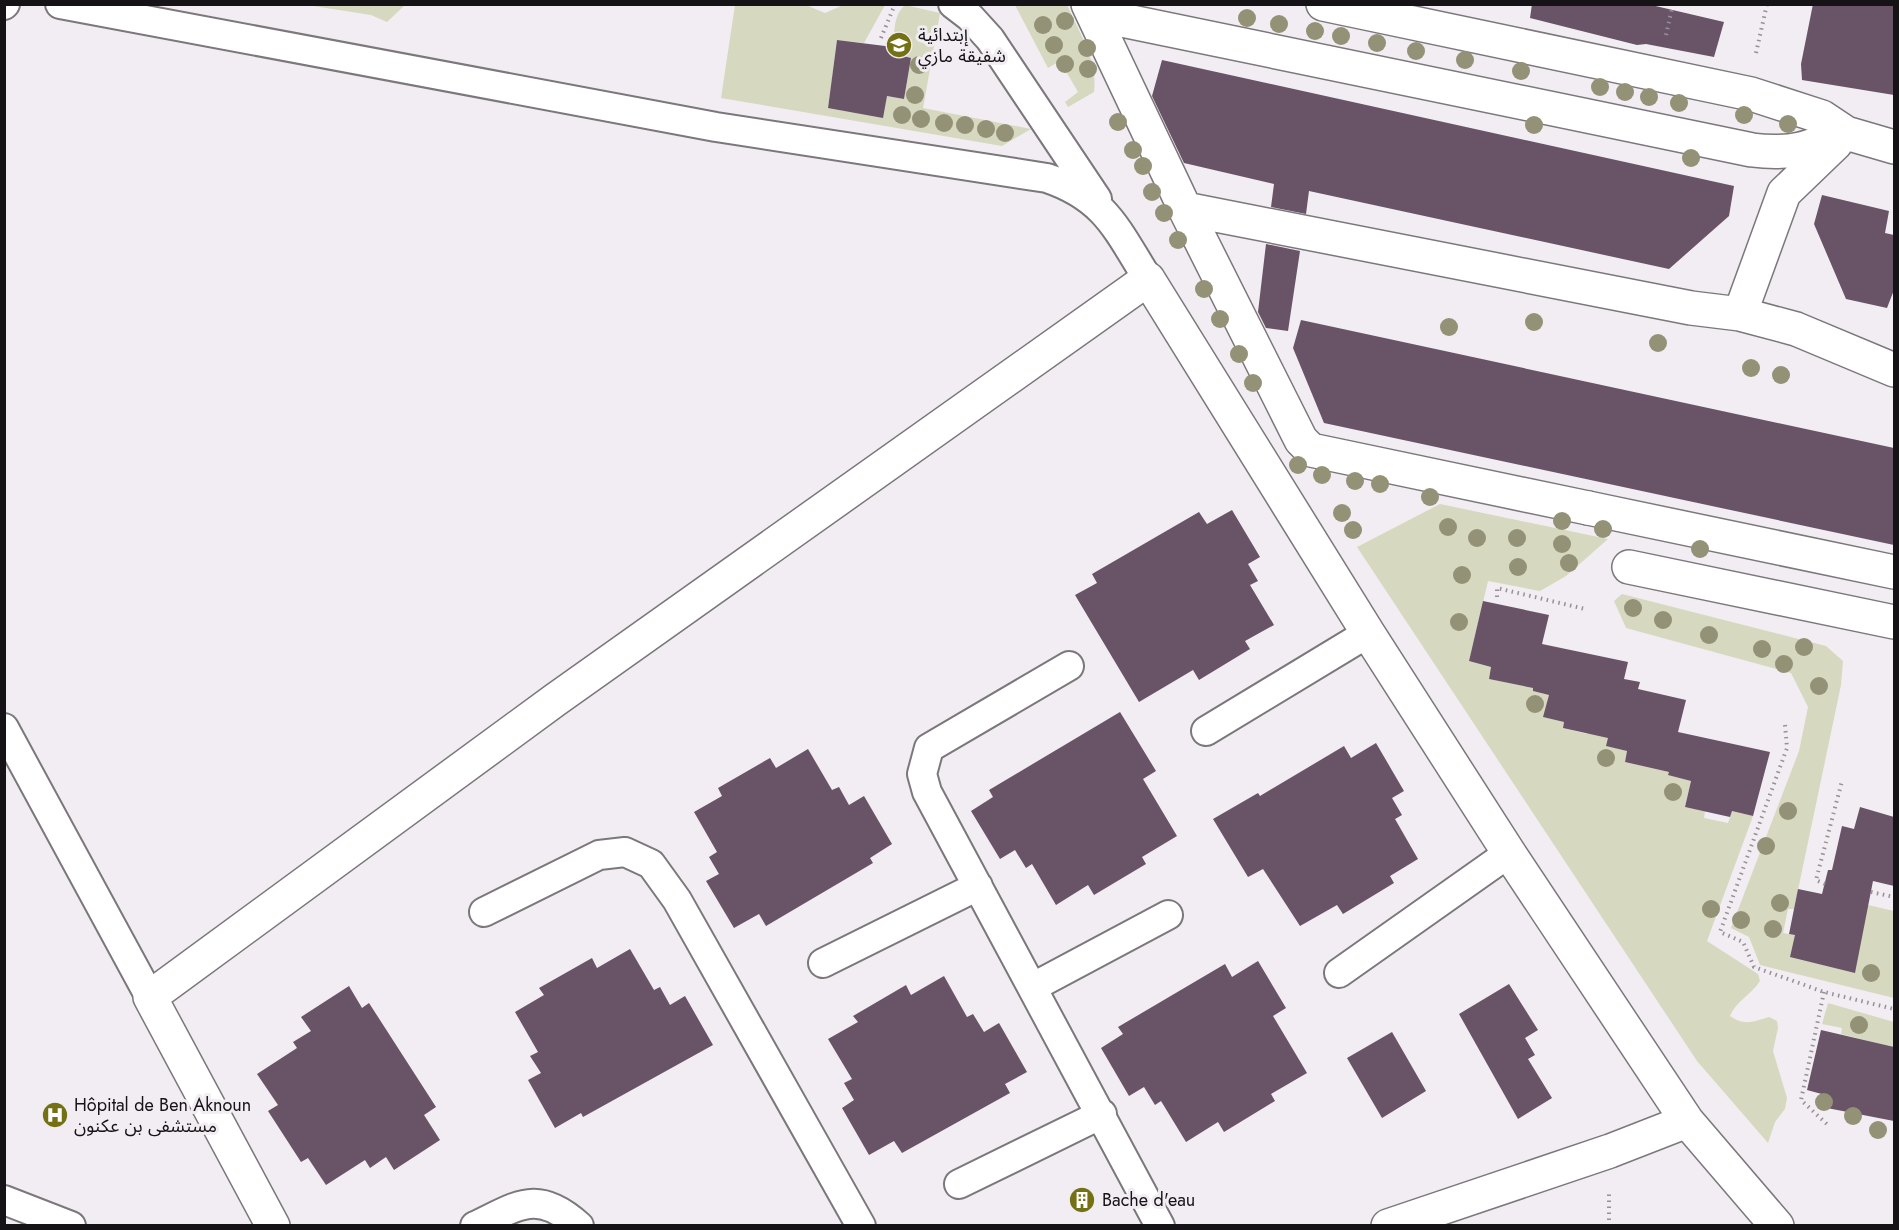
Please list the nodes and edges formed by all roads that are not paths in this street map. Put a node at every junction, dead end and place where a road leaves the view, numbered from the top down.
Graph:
1 (60, 4) edge
2 (953, 4) edge
3 (1323, 4) edge
4 (1091, 9) edge
5 (1846, 133) junction
6 (1894, 147) edge
7 (1185, 208) junction
8 (1107, 213) junction
9 (1148, 279) junction
10 (1740, 314) junction
11 (1894, 370) edge
12 (1629, 567) dead end
13 (1894, 572) edge
14 (1894, 622) edge
15 (1368, 633) junction
16 (1069, 666) dead end
17 (4, 728) edge
18 (1206, 731) dead end
19 (1509, 853) junction
20 (978, 886) junction
21 (484, 912) dead end
22 (1168, 915) dead end
23 (823, 963) dead end
24 (1339, 973) dead end
25 (1033, 987) junction
26 (150, 997) junction
27 (1102, 1114) junction
28 (1687, 1120) junction
29 (959, 1184) dead end
30 (4, 1200) edge
31 (71, 1226) edge
32 (273, 1226) edge
33 (475, 1226) edge
34 (579, 1226) edge
35 (861, 1226) edge
36 (1160, 1226) edge
37 (1389, 1226) edge
38 (1777, 1226) edge

1 - 8 lane
2 - 8 lane
3 - 5 street
4 - 5 street
4 - 7 street
5 - 6 street
5 - 10 street
7 - 10 street
7 - 13 street
8 - 9 lane
9 - 15 street
9 - 26 street
10 - 11 street
12 - 14 street
15 - 18 lane
15 - 19 street
16 - 20 lane
17 - 26 lane
19 - 24 lane
19 - 28 street
20 - 23 lane
20 - 25 lane
21 - 35 lane
22 - 25 lane
25 - 27 lane
26 - 32 street
27 - 29 lane
27 - 36 lane
28 - 37 street
28 - 38 street
30 - 31 lane
33 - 34 lane

